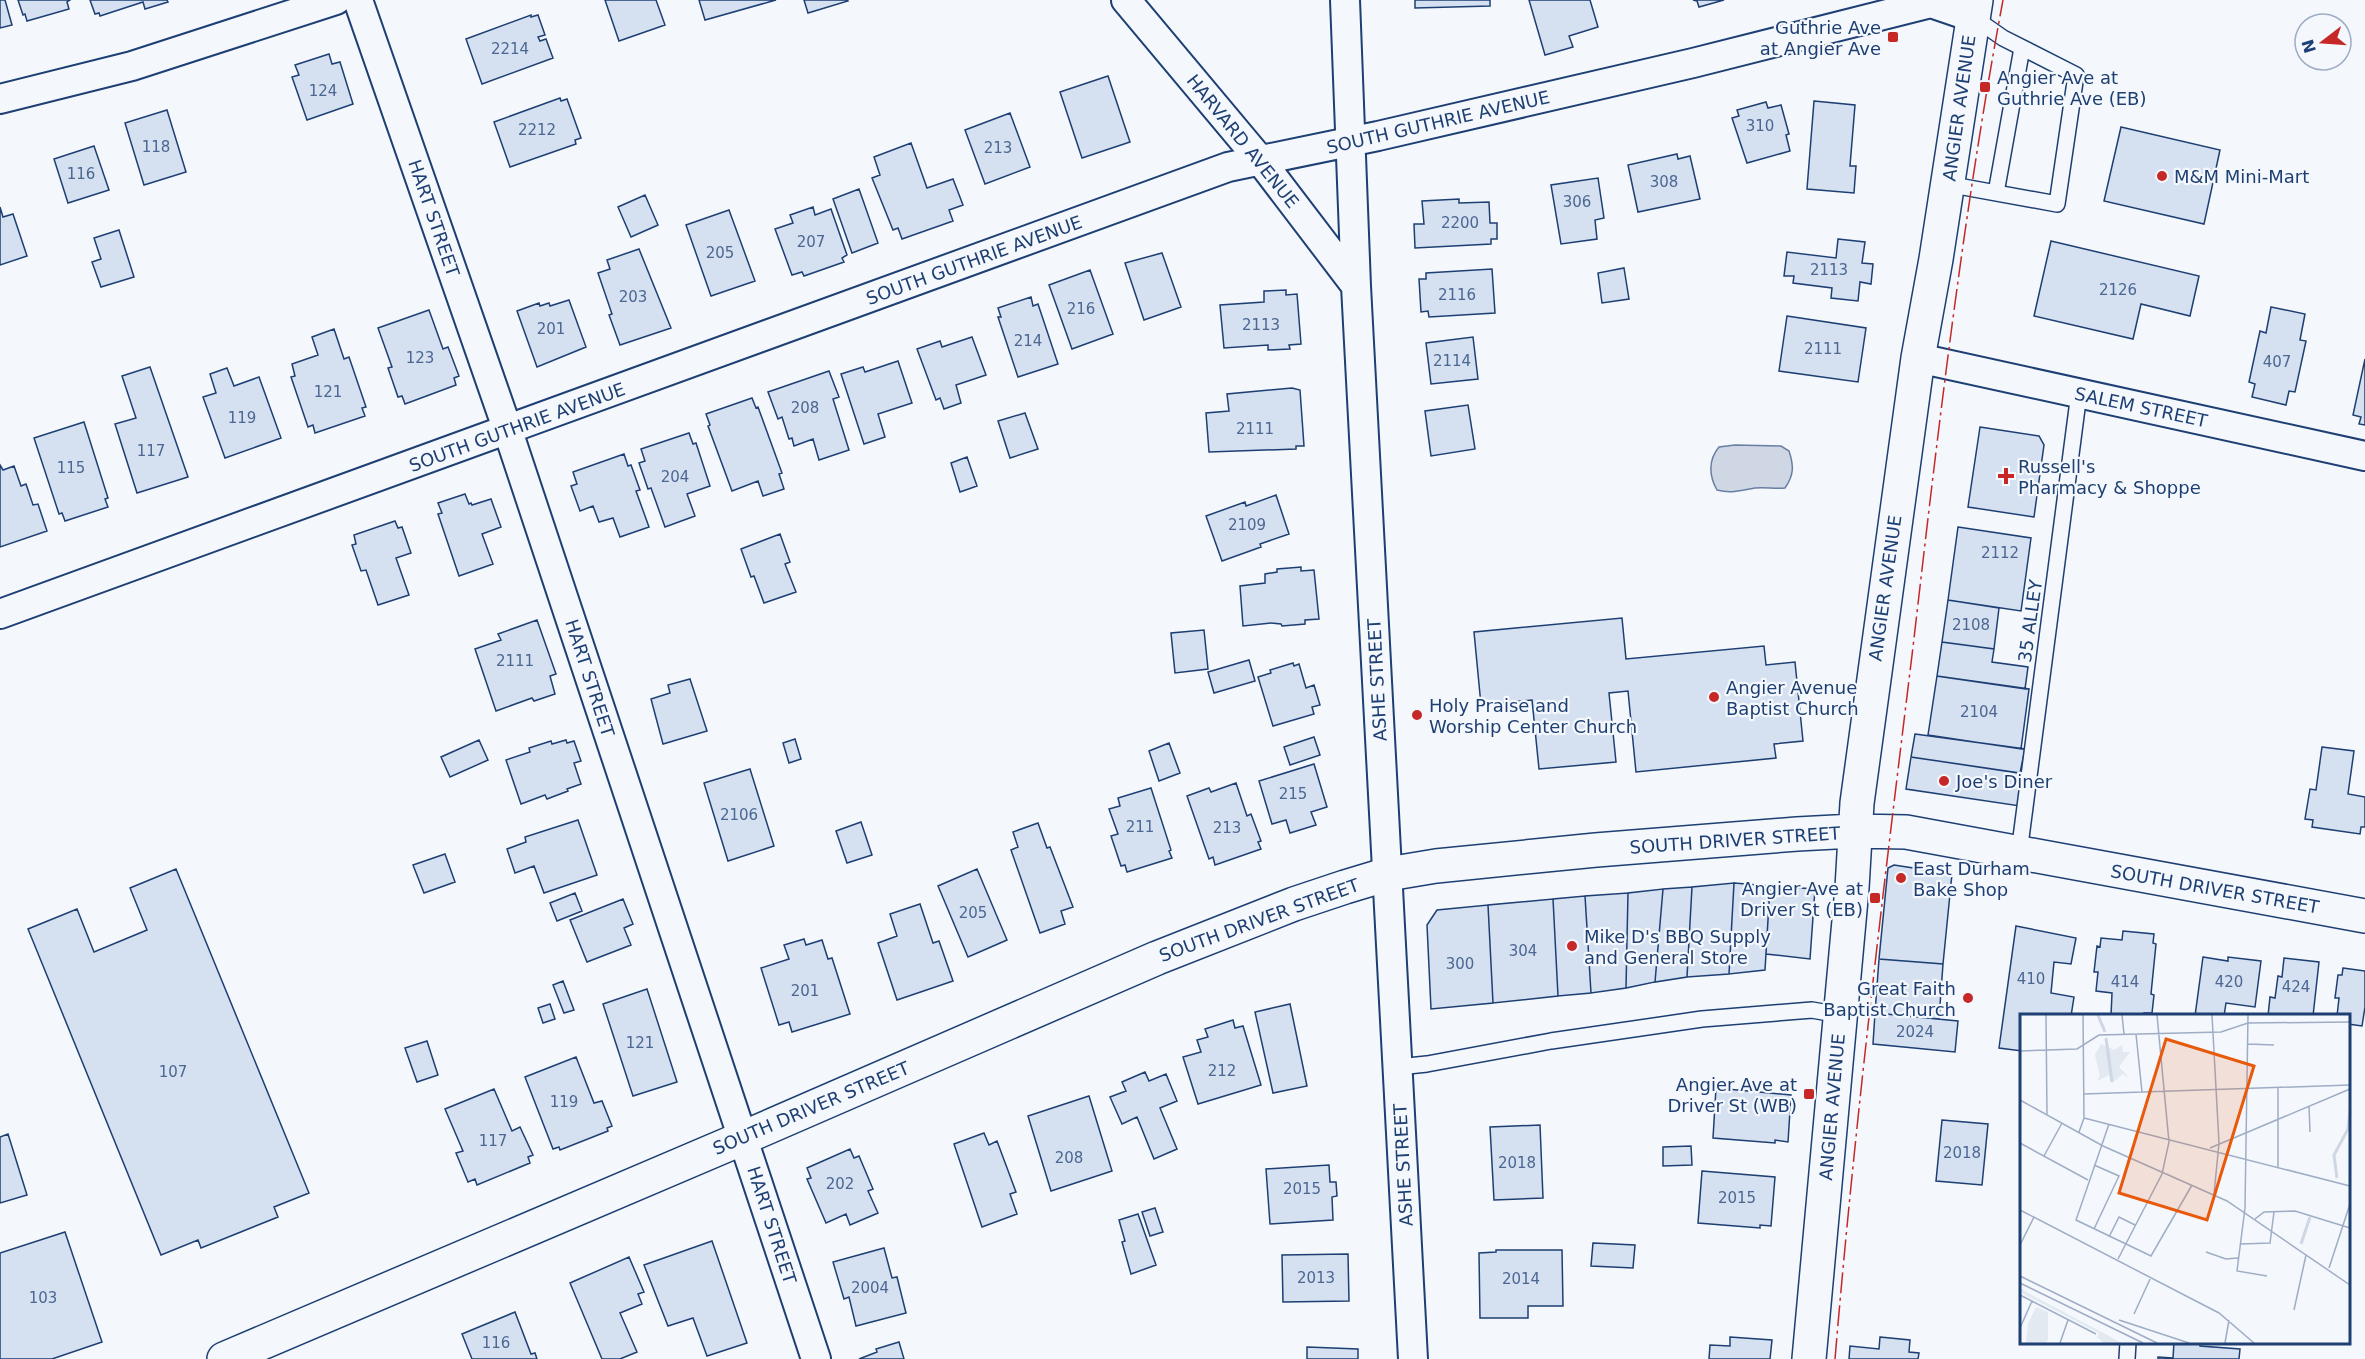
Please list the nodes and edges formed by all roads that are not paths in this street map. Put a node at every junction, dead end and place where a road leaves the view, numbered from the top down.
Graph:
1 (336, 0) edge
2 (358, 0) edge
3 (1126, 0) edge
4 (1345, 0) edge
5 (1974, 8) edge
6 (2022, 48) junction
7 (0, 99) edge
8 (1350, 142) junction
9 (1260, 160) junction
10 (1947, 184) junction
11 (1996, 193) junction
12 (1356, 286) junction
13 (1918, 358) junction
14 (2079, 393) junction
15 (508, 430) junction
16 (2365, 456) edge
17 (0, 614) edge
18 (1854, 831) junction
19 (2019, 854) junction
20 (1388, 874) junction
21 (2365, 916) edge
22 (1840, 1015) junction
23 (1398, 1067) junction
24 (743, 1138) junction
25 (2128, 1344) edge
26 (224, 1359) edge
27 (816, 1359) edge
28 (1413, 1359) edge
29 (1809, 1359) edge
30 (2127, 1359) edge

1 - 7 street
2 - 15 street, HART STREET
3 - 9 street, HARVARD AVENUE
4 - 8 street, ASHE STREET
5 - 6 lane
5 - 8 street, SOUTH GUTHRIE AVENUE
5 - 10 street, ANGIER AVENUE
6 - 11 lane
6 - 11 lane
8 - 9 street, SOUTH GUTHRIE AVENUE
8 - 12 street, ASHE STREET
9 - 12 street, HARVARD AVENUE
9 - 15 street, SOUTH GUTHRIE AVENUE
10 - 11 lane
10 - 13 street, ANGIER AVENUE
12 - 20 street, ASHE STREET
13 - 14 street, SALEM STREET
13 - 18 street, ANGIER AVENUE
14 - 16 street, SALEM STREET
14 - 19 lane, 35 ALLEY
15 - 17 street, SOUTH GUTHRIE AVENUE
15 - 24 street, HART STREET
18 - 19 street, SOUTH DRIVER STREET
18 - 20 street, SOUTH DRIVER STREET
18 - 22 street, ANGIER AVENUE
19 - 21 street, SOUTH DRIVER STREET
20 - 23 street, ASHE STREET
20 - 24 street, SOUTH DRIVER STREET
22 - 23 lane
22 - 29 street, ANGIER AVENUE
23 - 28 street, ASHE STREET
24 - 26 street, SOUTH DRIVER STREET
24 - 27 street, HART STREET
25 - 30 lane

